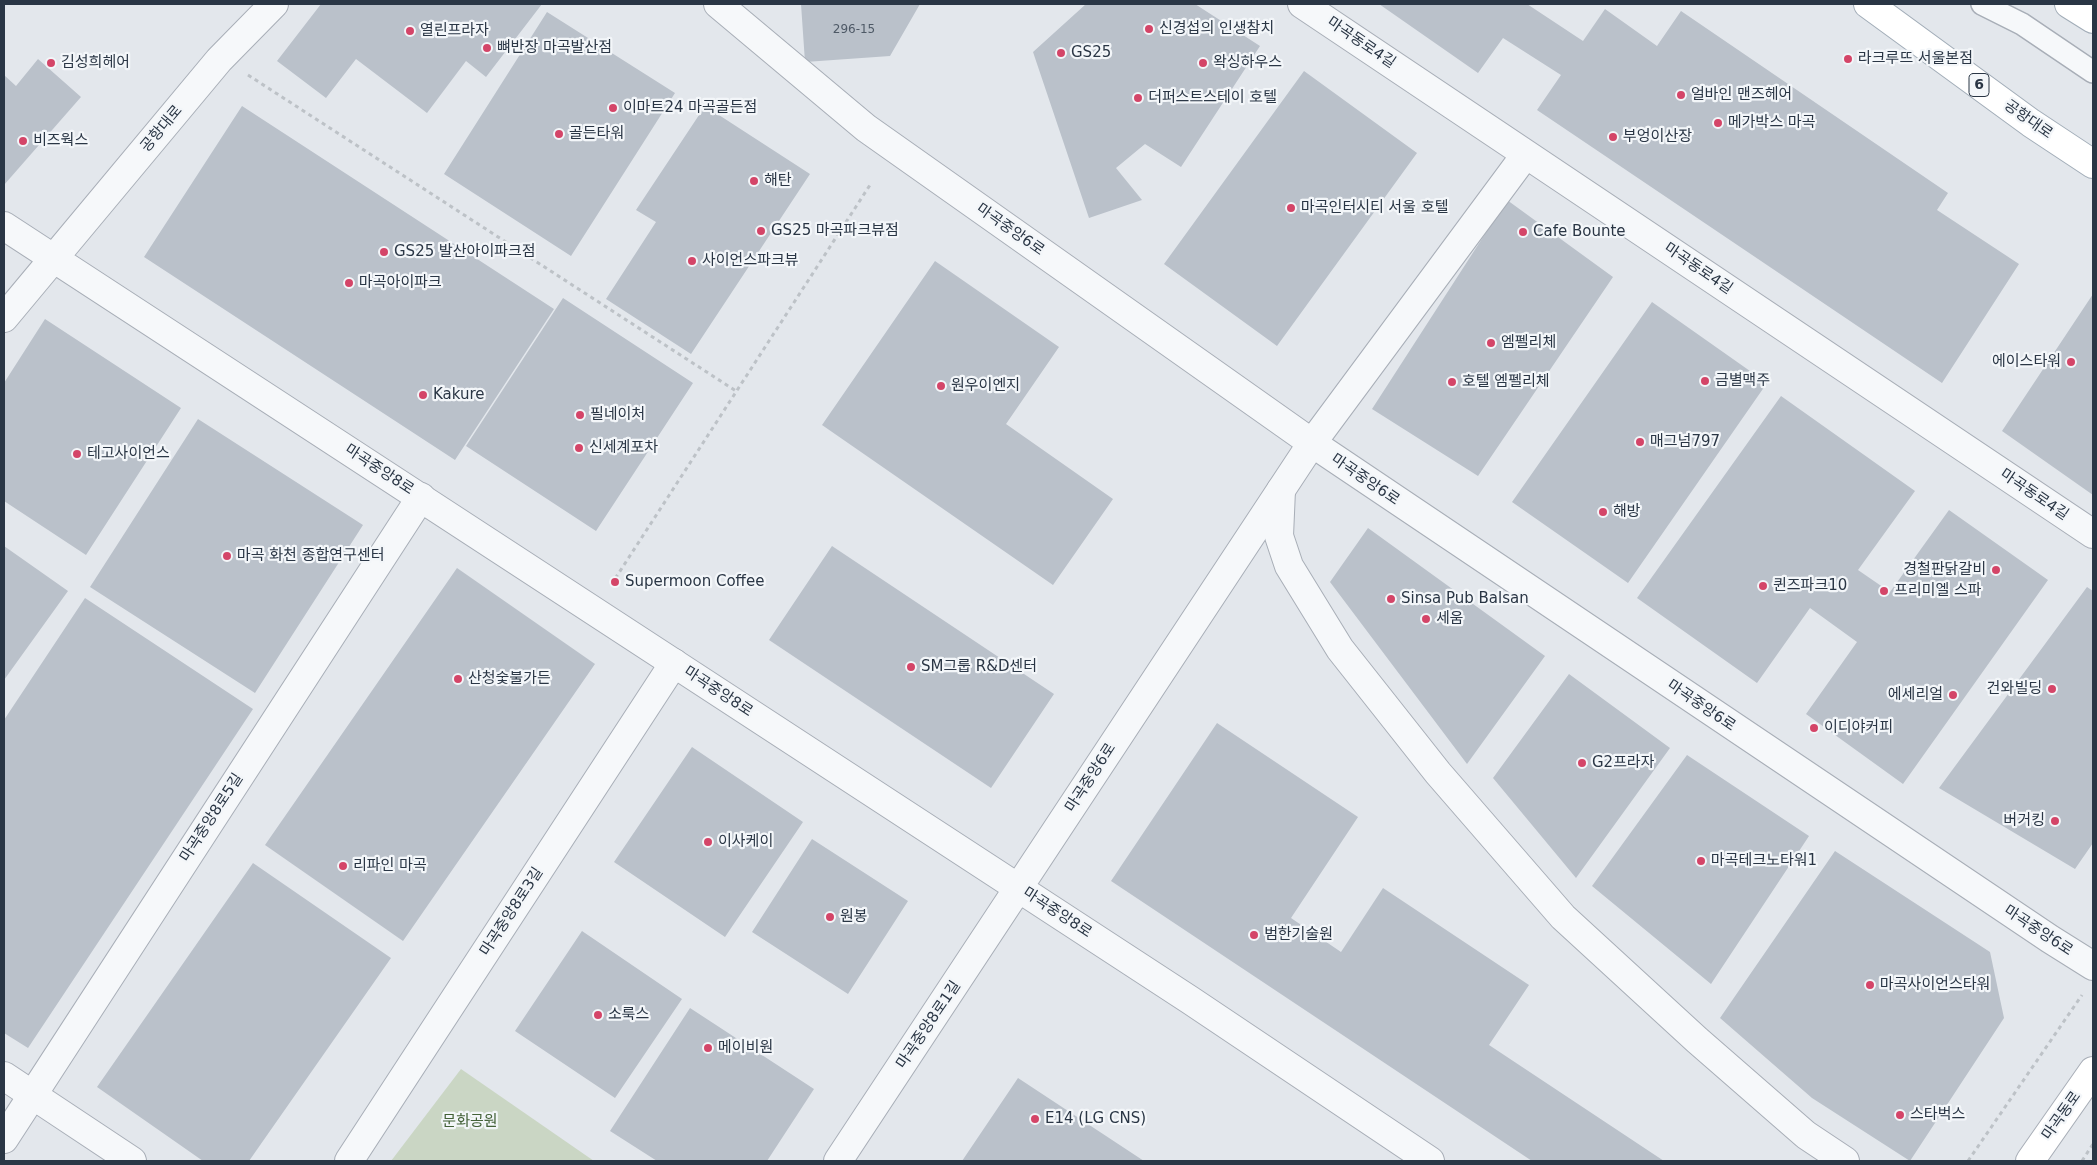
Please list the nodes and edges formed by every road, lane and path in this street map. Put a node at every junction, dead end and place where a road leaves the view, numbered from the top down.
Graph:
1 (274, 4) edge
2 (718, 4) edge
3 (1302, 4) edge
4 (1868, 4) edge
5 (1982, 4) edge
6 (2069, 4) edge
7 (2093, 20) edge
8 (219, 60) junction
9 (2093, 72) edge
10 (1526, 154) junction
11 (2093, 164) edge
12 (870, 184) dead end
13 (4, 226) edge
14 (55, 259) junction
15 (4, 318) edge
16 (736, 391) junction
17 (1312, 443) junction
18 (1281, 490) junction
19 (421, 497) junction
20 (2093, 534) edge
21 (594, 611) junction
22 (674, 663) junction
23 (1019, 888) junction
24 (2093, 966) edge
25 (2082, 994) dead end
26 (2093, 1071) edge
27 (4, 1076) edge
28 (32, 1095) junction
29 (4, 1139) edge
30 (2093, 1144) edge
31 (132, 1161) edge
32 (349, 1161) edge
33 (838, 1161) edge
34 (1430, 1161) edge
35 (1846, 1161) edge
36 (1968, 1161) edge
37 (2030, 1161) edge
38 (2082, 1161) edge

1 - 8 street, 공항대로
2 - 17 street, 마곡중앙6로
3 - 10 street, 마곡동로4길
4 - 11 main road, 공항대로 / 6
5 - 9 lane
6 - 7 main road
8 - 14 street, 공항대로
8 - 16 path
10 - 17 street, 마곡중앙6로
10 - 20 street, 마곡동로4길
12 - 16 path
13 - 14 street, 마곡중앙8로
14 - 15 street, 공항대로
14 - 19 street, 마곡중앙8로
16 - 21 path
17 - 18 street, 마곡중앙6로
17 - 24 street, 마곡중앙6로
18 - 23 street, 마곡중앙6로
18 - 35 street
19 - 21 street, 마곡중앙8로
19 - 28 street, 마곡중앙8로5길
21 - 22 street, 마곡중앙8로
22 - 23 street, 마곡중앙8로
22 - 32 street, 마곡중앙8로3길
23 - 33 street, 마곡중앙8로1길
23 - 34 street, 마곡중앙8로
25 - 36 path
26 - 37 main road, 마곡동로
27 - 28 street
28 - 29 street, 마곡중앙8로5길
28 - 31 street
30 - 38 path

